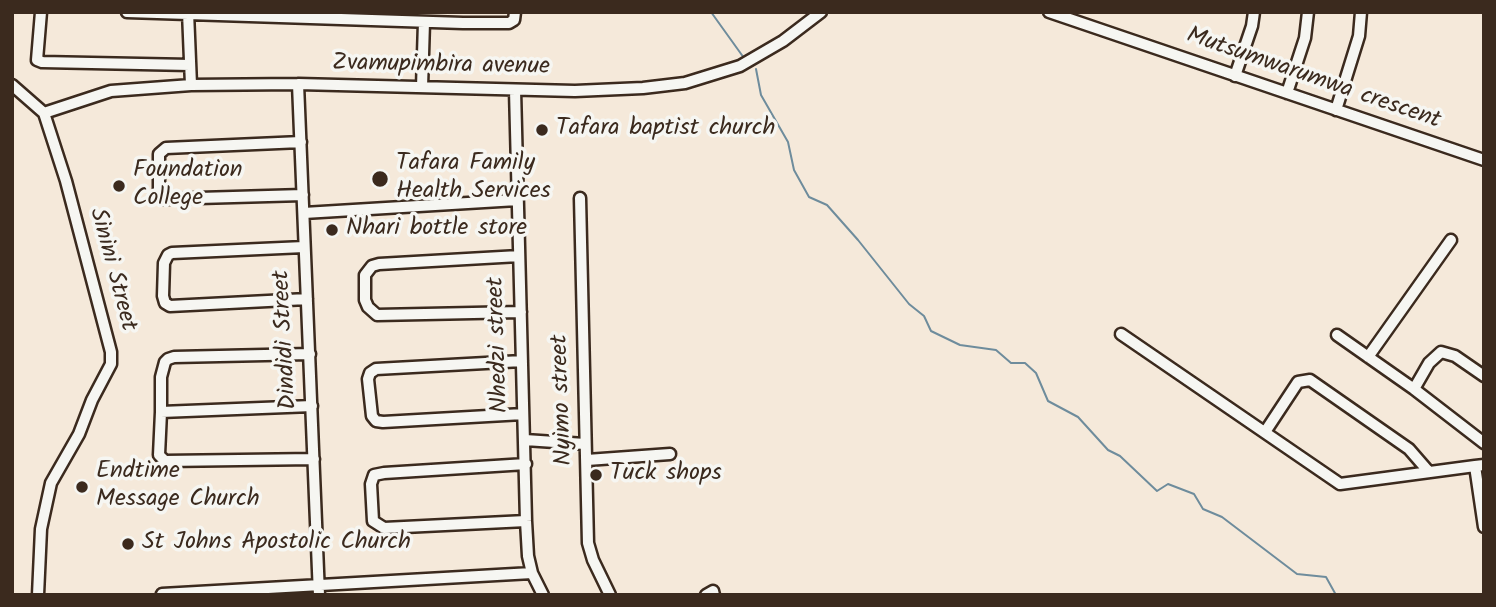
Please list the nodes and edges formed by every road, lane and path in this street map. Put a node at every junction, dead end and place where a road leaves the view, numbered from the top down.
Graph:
1 (41, 12) edge
2 (127, 12) edge
3 (821, 12) edge
4 (1049, 12) edge
5 (1089, 12) edge
6 (1254, 12) edge
7 (1308, 12) edge
8 (1361, 12) edge
9 (188, 14) edge
10 (252, 14) edge
11 (515, 14) edge
12 (305, 15) edge
13 (358, 16) edge
14 (417, 18) edge
15 (463, 18) edge
16 (1082, 23) junction
17 (190, 65) junction
18 (1235, 76) junction
19 (298, 84) junction
20 (12, 85) edge
21 (191, 85) junction
22 (422, 88) junction
23 (516, 90) junction
24 (1287, 93) junction
25 (1336, 110) junction
26 (44, 113) junction
27 (301, 142) junction
28 (1484, 160) edge
29 (303, 195) junction
30 (580, 198) dead end
31 (517, 200) junction
32 (304, 213) junction
33 (1451, 240) dead end
34 (304, 247) junction
35 (519, 256) junction
36 (307, 299) junction
37 (521, 312) junction
38 (1121, 334) dead end
39 (1337, 335) dead end
40 (310, 354) junction
41 (1368, 357) junction
42 (522, 361) junction
43 (1484, 376) edge
44 (1414, 389) junction
45 (312, 406) junction
46 (161, 412) junction
47 (523, 414) junction
48 (1265, 432) junction
49 (525, 440) junction
50 (1484, 443) edge
51 (585, 444) junction
52 (670, 454) dead end
53 (314, 459) junction
54 (587, 460) junction
55 (526, 464) junction
56 (1480, 466) edge
57 (1429, 472) junction
58 (526, 521) junction
59 (1484, 527) edge
60 (533, 573) junction
61 (319, 590) edge
62 (162, 594) edge
63 (38, 595) edge
64 (543, 595) edge
65 (610, 595) edge

1 - 17 street
2 - 9 street
3 - 23 street, Zvamupimbira avenue
4 - 16 street, Mutsumwarumwa crescent
5 - 16 street
6 - 18 street
7 - 24 street
8 - 25 street
9 - 10 street
9 - 17 street
10 - 12 street
11 - 15 street
12 - 13 street
13 - 14 street
14 - 15 street
14 - 22 street
16 - 18 street, Mutsumwarumwa crescent
17 - 21 street
18 - 24 street, Mutsumwarumwa crescent
19 - 21 street, Zvamupimbira avenue
19 - 22 street, Zvamupimbira avenue
19 - 27 street, Dindidi Street
20 - 26 street
21 - 26 street, Zvamupimbira avenue
22 - 23 street, Zvamupimbira avenue
23 - 31 street, Nhedzi street
24 - 25 street, Mutsumwarumwa crescent
25 - 28 street, Mutsumwarumwa crescent
26 - 63 street, Sinini Street
27 - 29 street, Dindidi Street
27 - 29 street
29 - 32 street, Dindidi Street
30 - 51 street, Nyimo street
31 - 32 street
31 - 35 street, Nhedzi street
32 - 34 street, Dindidi Street
33 - 41 street
34 - 36 street, Dindidi Street
34 - 36 street
35 - 37 street, Nhedzi street
35 - 37 street
36 - 40 street, Dindidi Street
37 - 42 street, Nhedzi street
38 - 48 street
39 - 41 street
40 - 45 street, Dindidi Street
40 - 46 street
41 - 44 street
42 - 47 street, Nhedzi street
42 - 47 street
43 - 44 street
44 - 50 street
45 - 46 street
45 - 53 street, Dindidi Street
46 - 53 street
47 - 49 street, Nhedzi street
48 - 57 street
48 - 57 street
49 - 51 street
49 - 55 street, Nhedzi street
51 - 54 street, Nyimo street
52 - 54 street
53 - 61 street, Dindidi Street
54 - 65 street, Nyimo street
55 - 58 street, Nhedzi street
55 - 58 street
56 - 57 street
56 - 59 street
58 - 60 street, Nhedzi street
60 - 61 street
60 - 64 street, Nhedzi street
61 - 62 street

